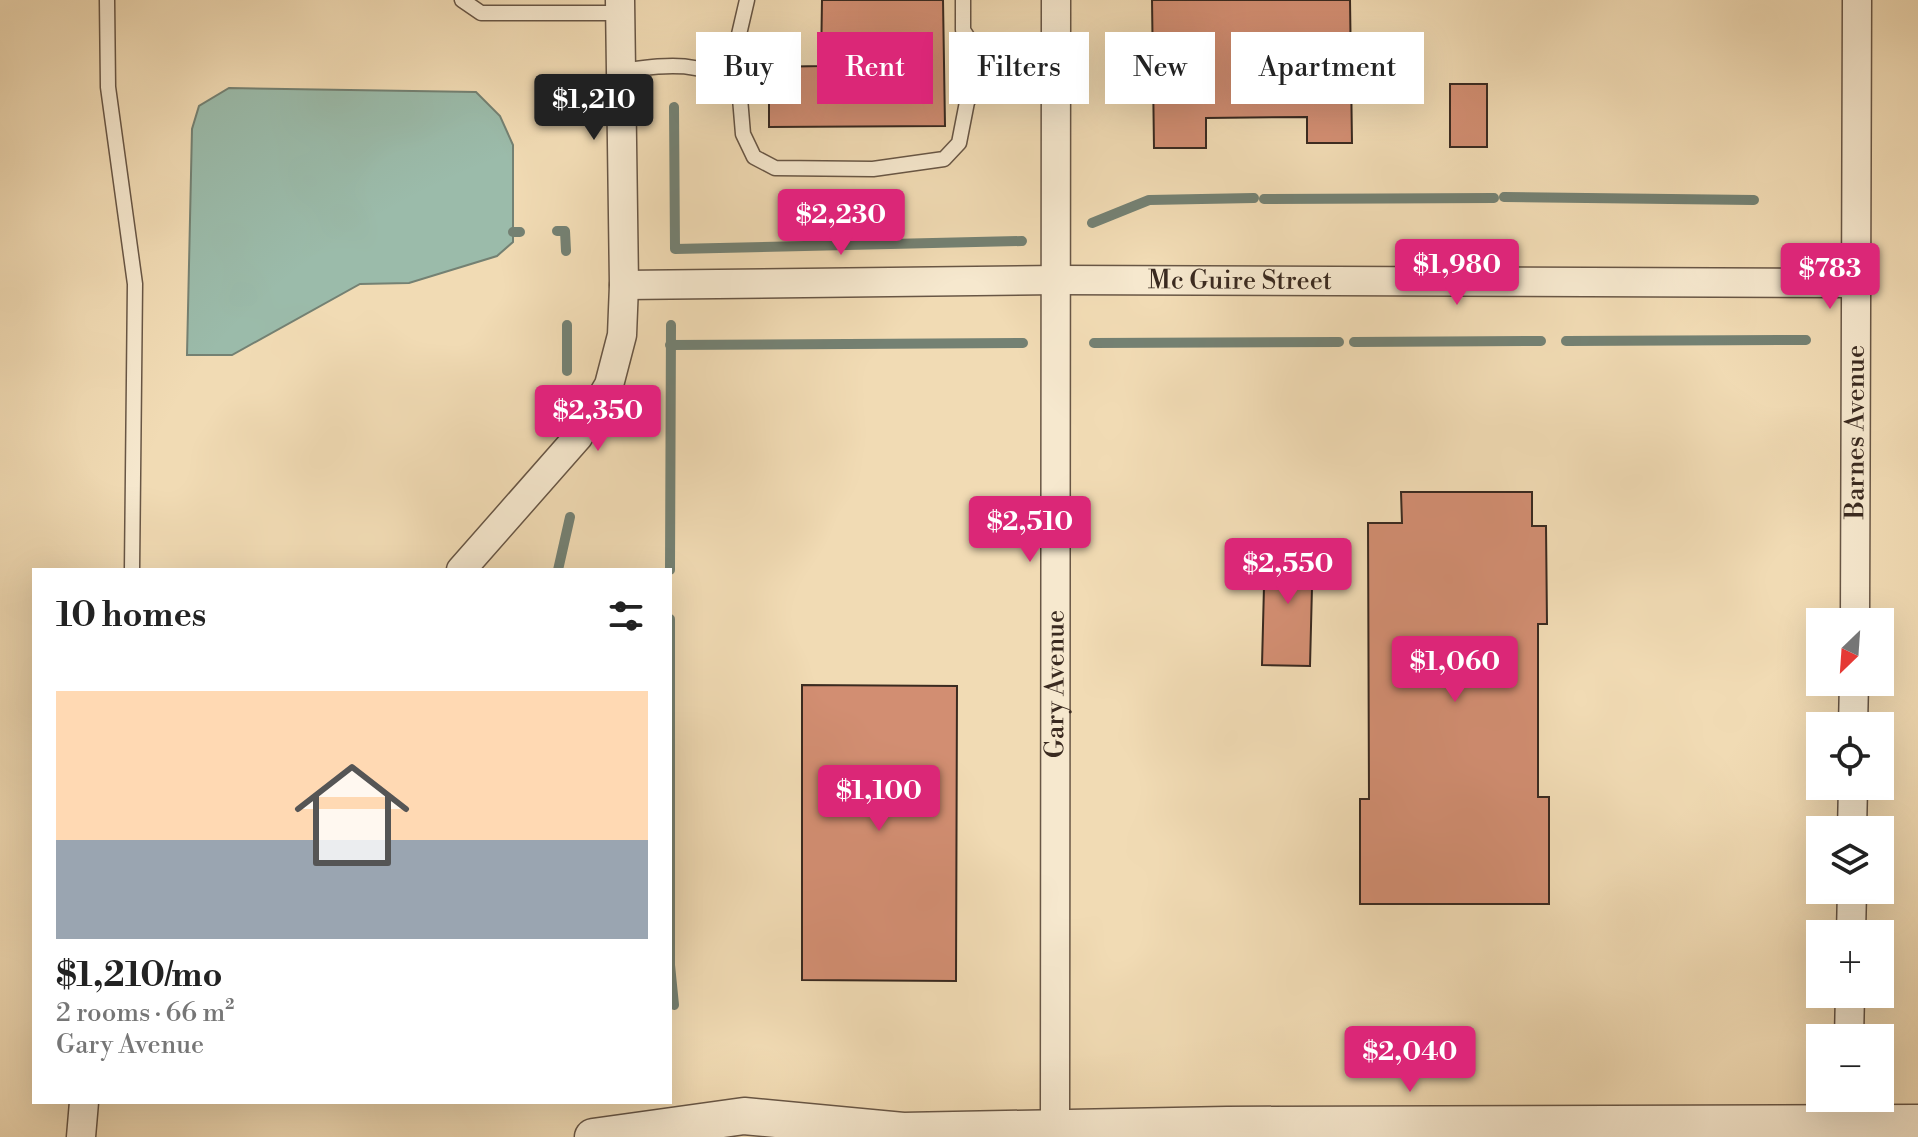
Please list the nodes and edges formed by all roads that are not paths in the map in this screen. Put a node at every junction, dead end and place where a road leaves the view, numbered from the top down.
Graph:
1 (107, 0) edge
2 (462, 0) edge
3 (747, 0) edge
4 (963, 0) edge
5 (1056, 0) edge
6 (1857, 0) edge
7 (620, 7) edge
8 (740, 32) edge
9 (964, 32) edge
10 (1056, 32) edge
11 (696, 67) edge
12 (619, 71) junction
13 (740, 104) edge
14 (967, 104) edge
15 (1056, 104) edge
16 (1058, 280) junction
17 (1856, 283) junction
18 (624, 285) junction
19 (132, 568) edge
20 (463, 568) edge
21 (1855, 608) edge
22 (84, 1104) edge
23 (1846, 1119) edge
24 (1918, 1123) edge
25 (1055, 1128) junction
26 (890, 1134) edge
27 (81, 1137) edge
28 (593, 1137) edge

1 - 19 lane
2 - 7 lane
3 - 8 lane
4 - 9 lane
5 - 10 street, Gary Avenue
6 - 17 street, Barnes Avenue
7 - 12 street
11 - 12 lane
12 - 18 street
13 - 14 lane
15 - 16 street, Gary Avenue
16 - 17 street, Mc Guire Street
16 - 18 street, Mc Guire Street
16 - 25 street, Gary Avenue
17 - 21 street, Barnes Avenue
18 - 20 street
22 - 27 street
23 - 24 street
23 - 25 street
25 - 26 street
26 - 28 street

